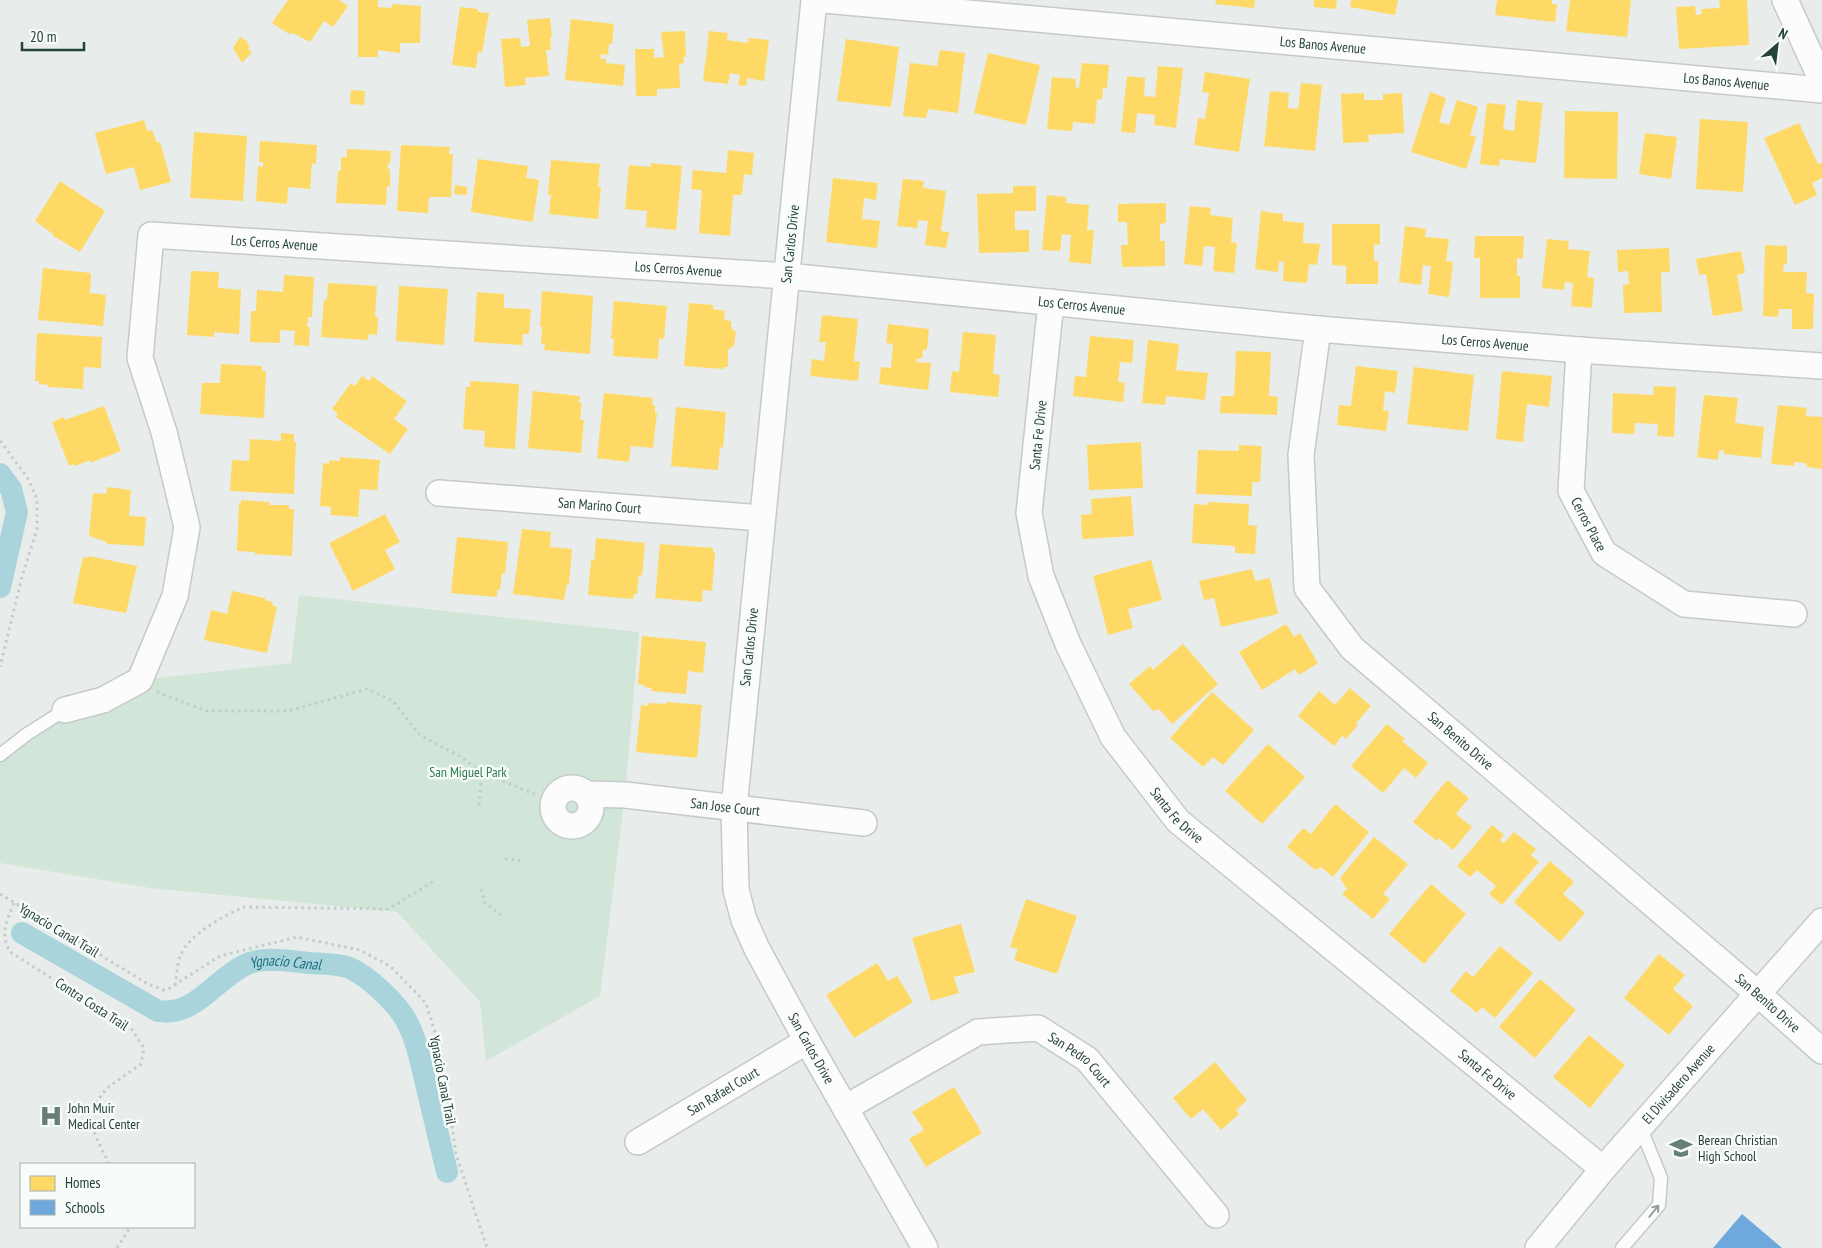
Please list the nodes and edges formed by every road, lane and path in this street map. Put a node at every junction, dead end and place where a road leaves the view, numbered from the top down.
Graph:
1 (814, 0) edge
2 (824, 0) edge
3 (1785, 0) edge
4 (1822, 81) edge
5 (1822, 90) edge
6 (787, 276) junction
7 (1052, 302) junction
8 (1318, 330) junction
9 (1579, 350) junction
10 (1822, 366) edge
11 (0, 441) edge
12 (439, 493) dead end
13 (762, 518) junction
14 (1794, 614) dead end
15 (0, 667) edge
16 (140, 680) junction
17 (65, 710) joint
18 (0, 755) edge
19 (482, 773) junction
20 (586, 794) dead end
21 (537, 795) dead end
22 (479, 805) dead end
23 (734, 808) junction
24 (864, 824) dead end
25 (505, 859) dead end
26 (524, 861) dead end
27 (436, 880) dead end
28 (481, 889) dead end
29 (0, 894) edge
30 (14, 903) junction
31 (504, 917) dead end
32 (1822, 921) edge
33 (175, 985) junction
34 (1757, 993) junction
35 (807, 1041) junction
36 (1822, 1051) edge
37 (845, 1108) junction
38 (1640, 1126) junction
39 (638, 1142) dead end
40 (109, 1163) edge
41 (1603, 1169) junction
42 (1216, 1215) dead end
43 (128, 1228) edge
44 (118, 1248) edge
45 (487, 1248) edge
46 (925, 1248) edge
47 (1538, 1248) edge
48 (1622, 1248) edge

1 - 6 street, San Carlos Drive
2 - 5 street, Los Banos Avenue
3 - 4 street
6 - 7 street, Los Cerros Avenue
6 - 13 street, San Carlos Drive
6 - 16 street, Los Cerros Avenue
7 - 8 street, Los Cerros Avenue
7 - 41 street, Santa Fe Drive
8 - 9 street, Los Cerros Avenue
8 - 34 street, San Benito Drive
9 - 10 street, Los Cerros Avenue
9 - 14 street, Cerros Place
11 - 15 path
12 - 13 street, San Marino Court
13 - 23 street, San Carlos Drive
16 - 17 street
16 - 19 path
17 - 18 lane
19 - 21 path
19 - 22 path
20 - 23 street, San Jose Court
23 - 24 street, San Jose Court
23 - 35 street, San Carlos Drive
25 - 26 path
27 - 33 path
28 - 31 path
29 - 30 path, Ygnacio Canal Trail
30 - 33 path, Ygnacio Canal Trail
30 - 40 path, Contra Costa Trail
32 - 34 street, El Divisadero Avenue
33 - 45 path, Ygnacio Canal Trail
34 - 36 street, San Benito Drive
34 - 38 street, El Divisadero Avenue
35 - 37 street, San Carlos Drive
35 - 39 street, San Rafael Court
37 - 42 street, San Pedro Court
37 - 46 street, San Carlos Drive
38 - 41 street, El Divisadero Avenue
48 -> 38 lane
41 - 47 street, El Divisadero Avenue
43 - 44 path

